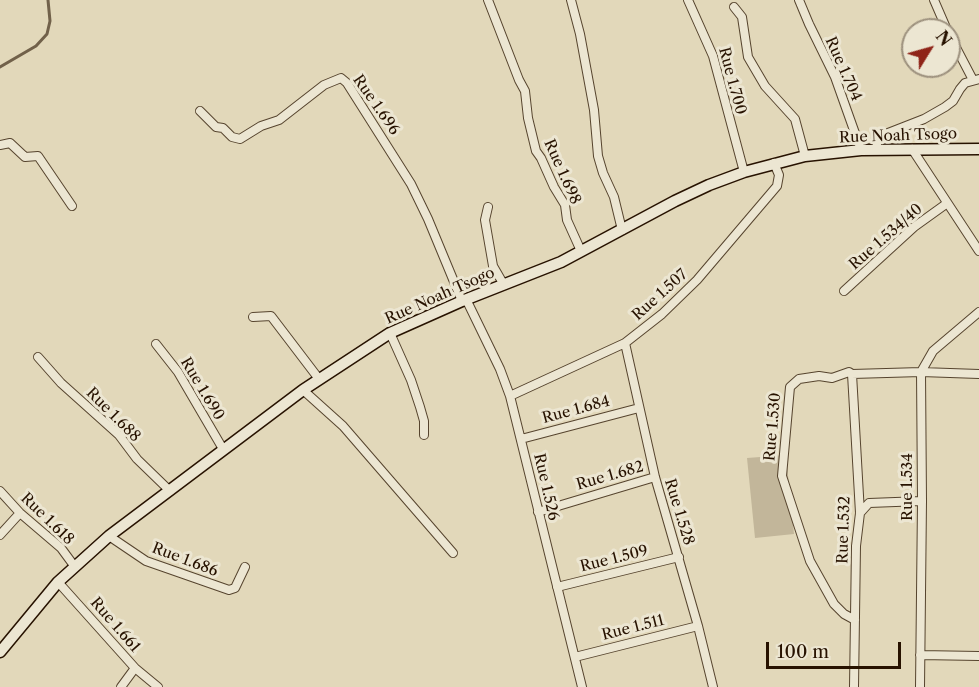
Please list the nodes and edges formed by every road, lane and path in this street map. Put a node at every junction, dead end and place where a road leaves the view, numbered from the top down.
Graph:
1 (488, 0) edge
2 (571, 0) edge
3 (688, 0) edge
4 (799, 0) edge
5 (934, 0) edge
6 (734, 7) dead end
7 (942, 18) edge
8 (961, 54) edge
9 (976, 79) edge
10 (200, 111) dead end
11 (0, 145) edge
12 (876, 149) junction
13 (912, 149) junction
14 (979, 149) edge
15 (861, 150) junction
16 (805, 156) junction
17 (774, 163) junction
18 (744, 172) junction
19 (946, 204) junction
20 (72, 207) dead end
21 (488, 207) dead end
22 (622, 230) junction
23 (974, 235) edge
24 (581, 251) junction
25 (979, 251) edge
26 (504, 285) junction
27 (844, 291) dead end
28 (464, 300) junction
29 (979, 312) edge
30 (253, 317) dead end
31 (390, 333) junction
32 (625, 342) junction
33 (156, 344) dead end
34 (39, 357) dead end
35 (921, 372) junction
36 (852, 374) junction
37 (979, 374) edge
38 (320, 379) junction
39 (303, 390) junction
40 (510, 396) junction
41 (639, 408) junction
42 (424, 435) dead end
43 (521, 439) junction
44 (223, 449) junction
45 (655, 477) junction
46 (0, 491) edge
47 (170, 491) junction
48 (922, 501) junction
49 (538, 512) junction
50 (20, 513) junction
51 (860, 513) junction
52 (0, 535) edge
53 (109, 536) junction
54 (453, 553) dead end
55 (679, 557) junction
56 (75, 567) junction
57 (245, 567) dead end
58 (58, 582) junction
59 (557, 587) junction
60 (855, 620) junction
61 (698, 626) junction
62 (0, 652) edge
63 (920, 655) junction
64 (979, 656) edge
65 (575, 657) junction
66 (135, 668) junction
67 (121, 687) edge
68 (158, 687) edge
69 (582, 687) edge
70 (713, 687) edge
71 (854, 687) edge
72 (920, 687) edge

1 - 24 street, Rue 1.698
2 - 22 street
3 - 18 street, Rue 1.700
4 - 15 street, Rue 1.704
5 - 7 street
6 - 16 street
8 - 9 street
9 - 12 street
10 - 28 street, Rue 1.696
11 - 20 street
12 - 13 main road, Rue Noah Tsogo
12 - 15 main road, Rue Noah Tsogo
13 - 14 main road, Rue Noah Tsogo
13 - 19 street
15 - 16 main road, Rue Noah Tsogo
16 - 17 main road, Rue Noah Tsogo
17 - 18 main road, Rue Noah Tsogo
17 - 32 street, Rue 1.507
18 - 22 main road, Rue Noah Tsogo
19 - 23 street
19 - 27 street, Rue 1.534/40
21 - 26 street
22 - 24 main road, Rue Noah Tsogo
23 - 25 street
24 - 26 main road, Rue Noah Tsogo
26 - 28 main road, Rue Noah Tsogo
28 - 31 main road, Rue Noah Tsogo
28 - 40 street, Rue 1.526
29 - 35 street
30 - 38 street
31 - 38 main road, Rue Noah Tsogo
31 - 42 street
32 - 40 street, Rue 1.507
32 - 41 street, Rue 1.528
33 - 44 street, Rue 1.690
34 - 47 street, Rue 1.688
35 - 36 street, Rue 1.530
35 - 37 street, Rue 1.530
35 - 48 street, Rue 1.534
36 - 51 street, Rue 1.532
36 - 60 street, Rue 1.530
38 - 39 main road, Rue Noah Tsogo
39 - 44 main road, Rue Noah Tsogo
39 - 54 street
40 - 43 street, Rue 1.526
41 - 43 street, Rue 1.684
41 - 45 street, Rue 1.528
43 - 49 street, Rue 1.526
44 - 47 main road, Rue Noah Tsogo
45 - 49 street, Rue 1.682
45 - 55 street, Rue 1.528
46 - 50 street, Rue 1.618
47 - 53 main road, Rue Noah Tsogo
48 - 51 street
48 - 63 street, Rue 1.534
49 - 59 street, Rue 1.526
50 - 52 street
50 - 56 street, Rue 1.618
51 - 60 street, Rue 1.532
53 - 56 main road, Rue Noah Tsogo
53 - 57 street, Rue 1.686
55 - 59 street, Rue 1.509
55 - 61 street, Rue 1.528
56 - 58 main road, Rue Noah Tsogo
58 - 62 main road, Rue Noah Tsogo
58 - 66 street, Rue 1.661
59 - 65 street, Rue 1.526
60 - 71 street, Rue 1.532
61 - 65 street, Rue 1.511
61 - 70 street, Rue 1.528
63 - 64 street
63 - 72 street, Rue 1.534
65 - 69 street, Rue 1.526
66 - 67 street, Rue 1.661
66 - 68 street

